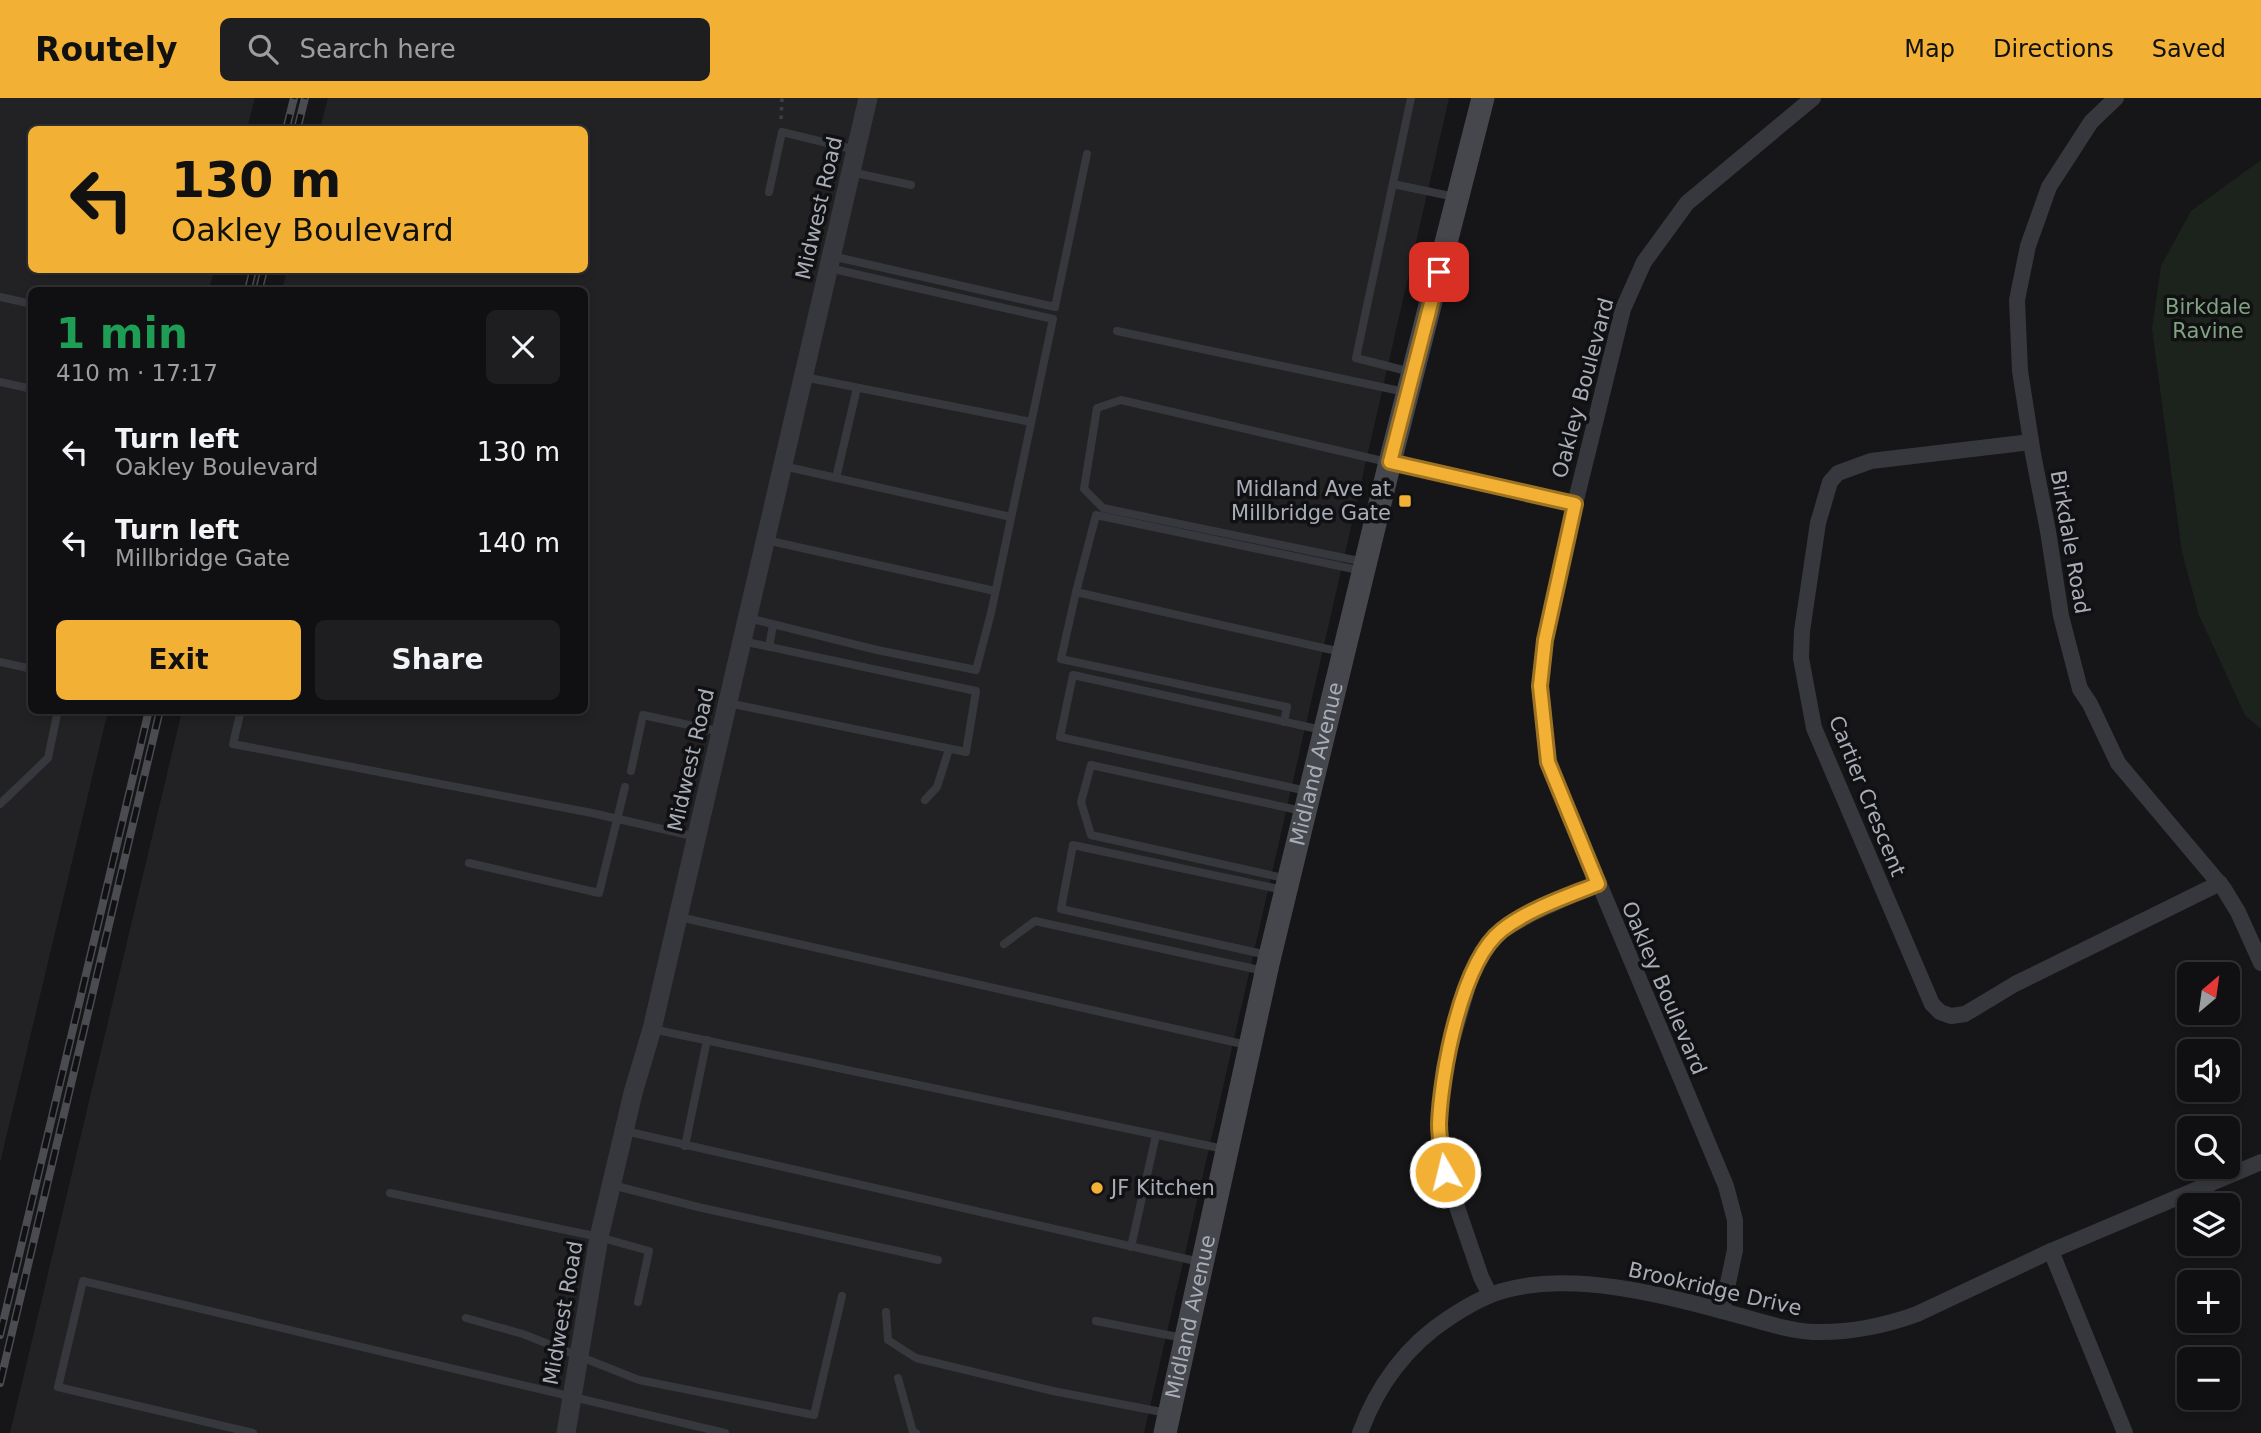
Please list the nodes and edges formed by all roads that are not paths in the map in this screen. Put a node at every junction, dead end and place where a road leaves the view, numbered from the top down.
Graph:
1 (868, 98) edge
2 (1411, 98) edge
3 (1482, 98) edge
4 (1813, 98) edge
5 (2116, 98) edge
6 (856, 150) junction
7 (1087, 154) dead end
8 (851, 172) junction
9 (1393, 184) junction
10 (911, 185) dead end
11 (769, 192) dead end
12 (1458, 197) junction
13 (830, 262) junction
14 (883, 268) junction
15 (880, 280) junction
16 (0, 297) edge
17 (28, 303) edge
18 (1118, 331) dead end
19 (804, 377) junction
20 (0, 382) edge
21 (1410, 382) junction
22 (28, 388) edge
23 (857, 388) junction
24 (1031, 422) junction
25 (2031, 442) junction
26 (1390, 462) junction
27 (783, 466) junction
28 (836, 478) junction
29 (1575, 504) junction
30 (1011, 517) junction
31 (766, 540) junction
32 (1366, 567) junction
33 (995, 591) junction
34 (1076, 592) junction
35 (748, 618) junction
36 (773, 625) junction
37 (742, 641) junction
38 (769, 647) junction
39 (1344, 653) junction
40 (0, 662) edge
41 (28, 668) edge
42 (728, 703) junction
43 (57, 714) edge
44 (240, 714) edge
45 (1284, 722) junction
46 (1325, 731) junction
47 (721, 733) junction
48 (949, 749) junction
49 (631, 771) dead end
50 (625, 787) dead end
51 (925, 800) dead end
52 (1308, 801) junction
53 (0, 804) edge
54 (619, 819) junction
55 (697, 836) junction
56 (469, 863) dead end
57 (2220, 883) junction
58 (1598, 884) junction
59 (1287, 885) junction
60 (678, 917) junction
61 (1004, 943) dead end
62 (1268, 963) junction
63 (2261, 963) edge
64 (652, 1029) junction
65 (707, 1040) junction
66 (1250, 1046) junction
67 (625, 1131) junction
68 (1156, 1135) junction
69 (685, 1146) junction
70 (1227, 1149) junction
71 (2261, 1162) edge
72 (611, 1185) junction
73 (390, 1193) dead end
74 (599, 1237) junction
75 (1131, 1247) junction
76 (2051, 1251) junction
77 (938, 1260) dead end
78 (1203, 1262) junction
79 (1490, 1295) junction
80 (842, 1296) dead end
81 (638, 1302) dead end
82 (1722, 1311) junction
83 (886, 1312) dead end
84 (466, 1318) dead end
85 (1096, 1321) dead end
86 (1186, 1339) junction
87 (579, 1358) junction
88 (898, 1378) dead end
89 (572, 1398) junction
90 (1167, 1423) edge
91 (253, 1433) edge
92 (566, 1433) edge
93 (725, 1433) edge
94 (916, 1433) edge
95 (1360, 1433) edge
96 (2125, 1433) edge

1 - 6 street, Midwest Road
2 - 9 lane
3 - 12 main road, Midland Avenue
4 - 29 street, Oakley Boulevard
5 - 25 street, Birkdale Road
6 - 8 street, Midwest Road
6 - 11 lane
7 - 14 lane
8 - 10 lane
8 - 13 street, Midwest Road
9 - 12 lane
9 - 21 lane
12 - 21 main road, Midland Avenue
13 - 14 lane
13 - 15 lane
13 - 19 street, Midwest Road
14 - 15 lane
15 - 24 lane
16 - 17 lane
18 - 21 lane
19 - 23 lane
19 - 27 street, Midwest Road
20 - 22 lane
21 - 26 main road, Midland Avenue
23 - 24 lane
23 - 28 lane
24 - 30 lane
25 - 57 street, Birkdale Road
25 - 57 street, Cartier Crescent
26 - 29 street
26 - 32 main road, Midland Avenue
26 - 32 lane
27 - 28 lane
27 - 31 street, Midwest Road
28 - 30 lane
29 - 58 street, Oakley Boulevard
30 - 33 lane
31 - 33 lane
31 - 35 street, Midwest Road
32 - 34 lane
32 - 39 main road, Midland Avenue
33 - 36 lane
34 - 39 lane
34 - 45 lane
35 - 36 lane
35 - 37 street, Midwest Road
36 - 38 lane
37 - 38 lane
37 - 42 street, Midwest Road
38 - 48 lane
39 - 46 main road, Midland Avenue
40 - 41 lane
42 - 47 street, Midwest Road
42 - 48 lane
43 - 53 lane
44 - 54 lane
45 - 46 lane
45 - 52 lane
46 - 52 main road, Midland Avenue
47 - 49 lane
47 - 55 street, Midwest Road
48 - 51 lane
50 - 54 lane
52 - 59 main road, Midland Avenue
52 - 59 lane
54 - 55 lane
54 - 56 lane
55 - 60 street, Midwest Road
57 - 63 street, Birkdale Road
58 - 79 street
58 - 82 street, Oakley Boulevard
59 - 62 main road, Midland Avenue
59 - 62 lane
60 - 64 street, Midwest Road
60 - 66 lane
61 - 62 lane
62 - 66 main road, Midland Avenue
64 - 65 lane
64 - 67 street, Midwest Road
65 - 68 lane
65 - 69 lane
66 - 70 main road, Midland Avenue
67 - 69 lane
67 - 72 street, Midwest Road
68 - 70 lane
68 - 75 lane
69 - 75 lane
70 - 78 main road, Midland Avenue
71 - 76 street, Brookridge Drive
72 - 74 street, Midwest Road
72 - 77 lane
73 - 74 lane
74 - 81 lane
74 - 87 street, Midwest Road
75 - 78 lane
76 - 82 street, Brookridge Drive
76 - 96 street
78 - 86 main road, Midland Avenue
79 - 82 street, Brookridge Drive
79 - 95 street, Brookridge Drive
80 - 87 lane
83 - 90 lane
84 - 87 lane
85 - 86 lane
86 - 90 main road, Midland Avenue
87 - 89 street, Midwest Road
88 - 94 lane
89 - 91 lane
89 - 92 street, Midwest Road
89 - 93 lane

